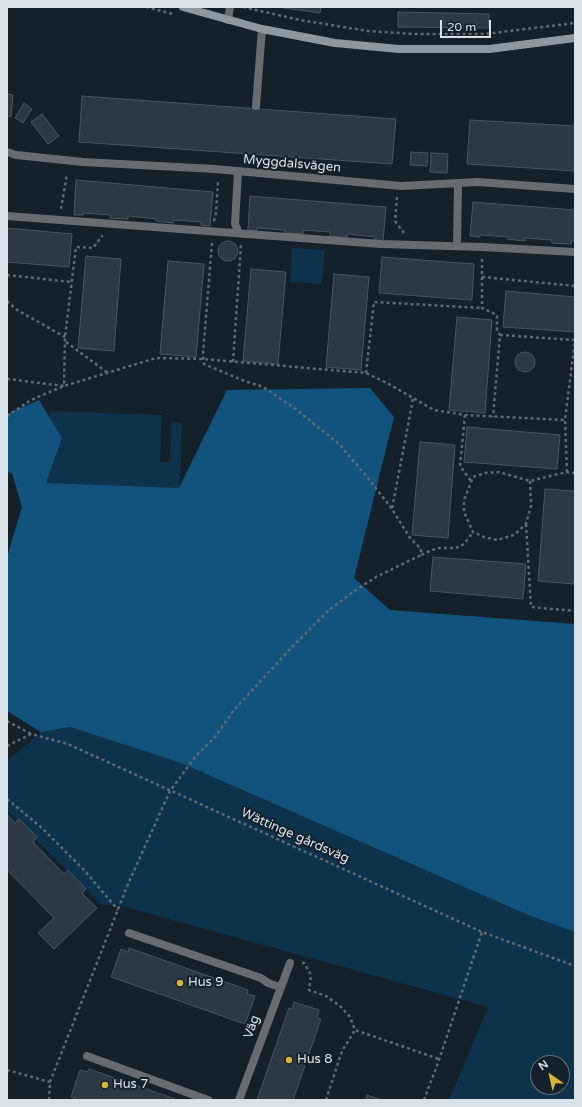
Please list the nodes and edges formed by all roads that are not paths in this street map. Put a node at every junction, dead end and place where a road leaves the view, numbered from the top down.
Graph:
1 (183, 7) edge
2 (230, 7) edge
3 (228, 20) junction
4 (262, 29) junction
5 (575, 38) edge
6 (256, 106) dead end
7 (7, 152) edge
8 (238, 171) junction
9 (458, 183) junction
10 (575, 189) edge
11 (7, 216) edge
12 (238, 233) junction
13 (457, 246) junction
14 (575, 252) edge
15 (129, 933) dead end
16 (290, 963) road end
17 (280, 987) junction
18 (87, 1056) dead end
19 (208, 1100) edge
20 (239, 1100) edge

1 - 3 street
2 - 3 street
3 - 4 street
4 - 5 street
4 - 6 street
7 - 8 street, Myggdalsvägen
8 - 9 street, Myggdalsvägen
8 - 12 street
9 - 10 street, Myggdalsvägen
9 - 13 street
11 - 12 street
12 - 13 street
13 - 14 street
15 - 17 street
16 - 17 street, Väg
17 - 20 street, Väg
18 - 19 street

